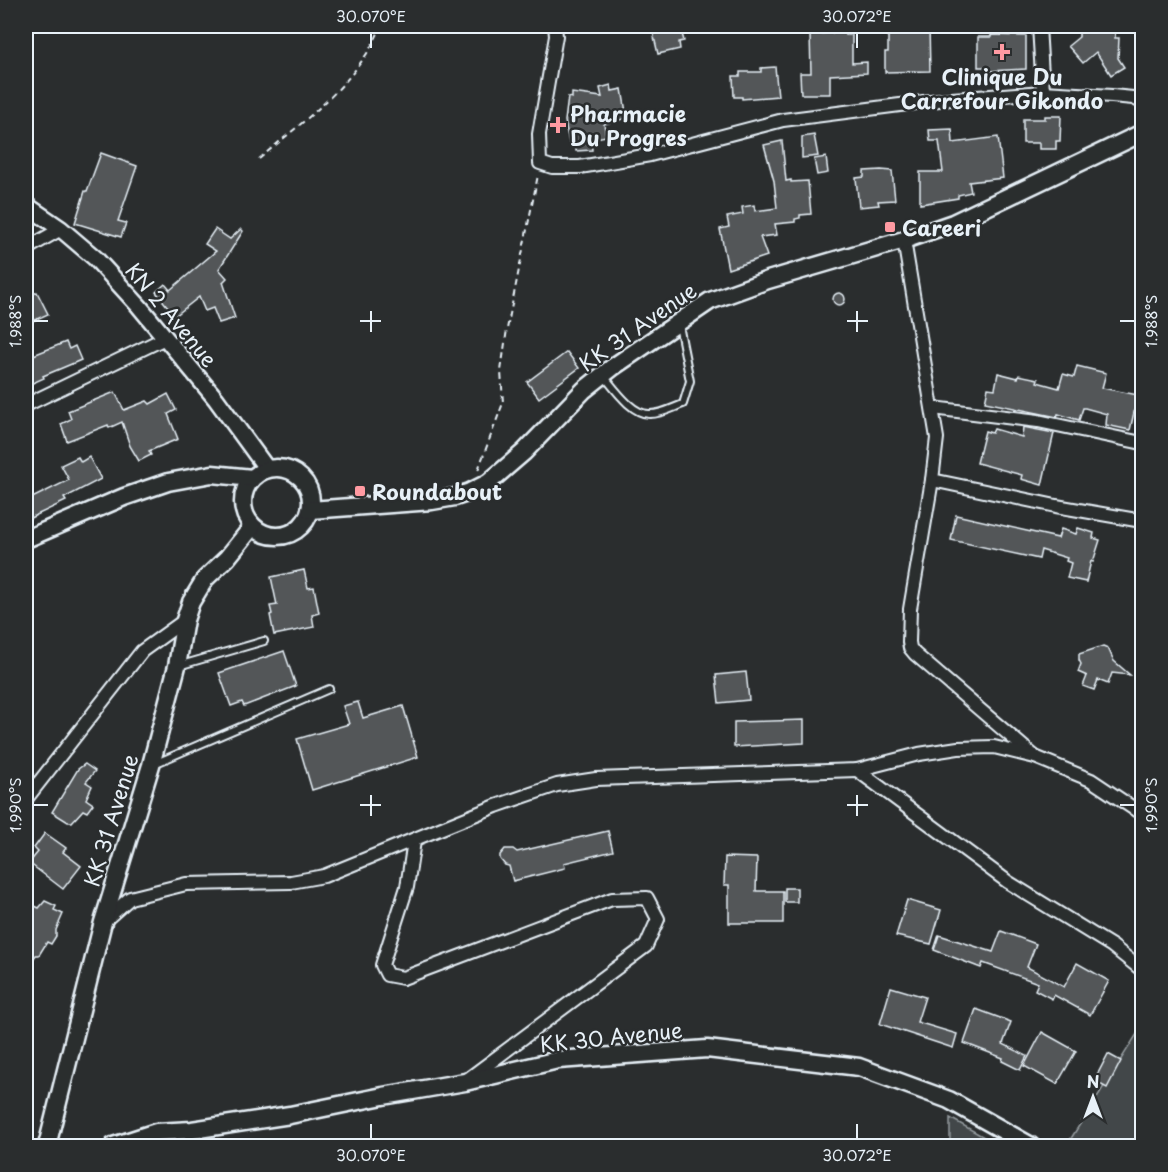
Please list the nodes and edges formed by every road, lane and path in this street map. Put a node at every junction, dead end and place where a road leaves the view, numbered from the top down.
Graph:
1 (381, 26) edge
2 (555, 26) edge
3 (1039, 26) edge
4 (1043, 92) junction
5 (1143, 102) edge
6 (1143, 133) edge
7 (259, 159) dead end
8 (540, 163) junction
9 (26, 205) edge
10 (61, 229) junction
11 (904, 240) junction
12 (26, 249) edge
13 (678, 322) junction
14 (165, 338) junction
15 (603, 375) junction
16 (26, 405) edge
17 (933, 408) junction
18 (1143, 443) edge
19 (267, 469) junction
20 (252, 478) junction
21 (932, 480) junction
22 (470, 492) junction
23 (310, 510) junction
24 (1143, 522) edge
25 (252, 526) junction
26 (26, 539) edge
27 (185, 620) junction
28 (264, 641) dead end
29 (177, 666) junction
30 (329, 689) dead end
31 (1035, 757) junction
32 (151, 765) junction
33 (857, 770) junction
34 (26, 799) edge
35 (1143, 814) edge
36 (414, 841) junction
37 (104, 922) junction
38 (1143, 970) edge
39 (465, 1082) junction
40 (47, 1146) edge
41 (114, 1146) edge
42 (1032, 1146) edge

1 - 7 path
2 - 8 street
3 - 4 street
4 - 5 street
4 - 8 street
6 - 11 main road, KK 31 Avenue
8 - 22 path
9 - 10 street, KN 2 Avenue
10 - 12 street
10 - 14 street, KN 2 Avenue
11 - 13 main road, KK 31 Avenue
11 - 17 street
13 - 15 main road, KK 31 Avenue
13 - 15 lane
14 - 16 street
14 - 19 street, KN 2 Avenue
15 - 22 main road, KK 31 Avenue
17 - 18 street
17 - 21 street
19 - 20 main road
19 - 23 main road
20 - 25 main road
20 - 26 main road
21 - 24 street
21 - 31 street
22 - 23 main road, KK 31 Avenue
23 - 25 main road
25 - 27 main road, KK 31 Avenue
27 - 29 main road, KK 31 Avenue
27 - 34 street
28 - 29 lane
29 - 32 main road, KK 31 Avenue
30 - 32 lane
31 - 33 street
31 - 35 street
32 - 37 main road, KK 31 Avenue
33 - 36 street
33 - 38 street
36 - 37 street
36 - 39 street
37 - 40 main road, KK 31 Avenue
39 - 41 main road, KK 30 Avenue
39 - 42 main road, KK 30 Avenue

